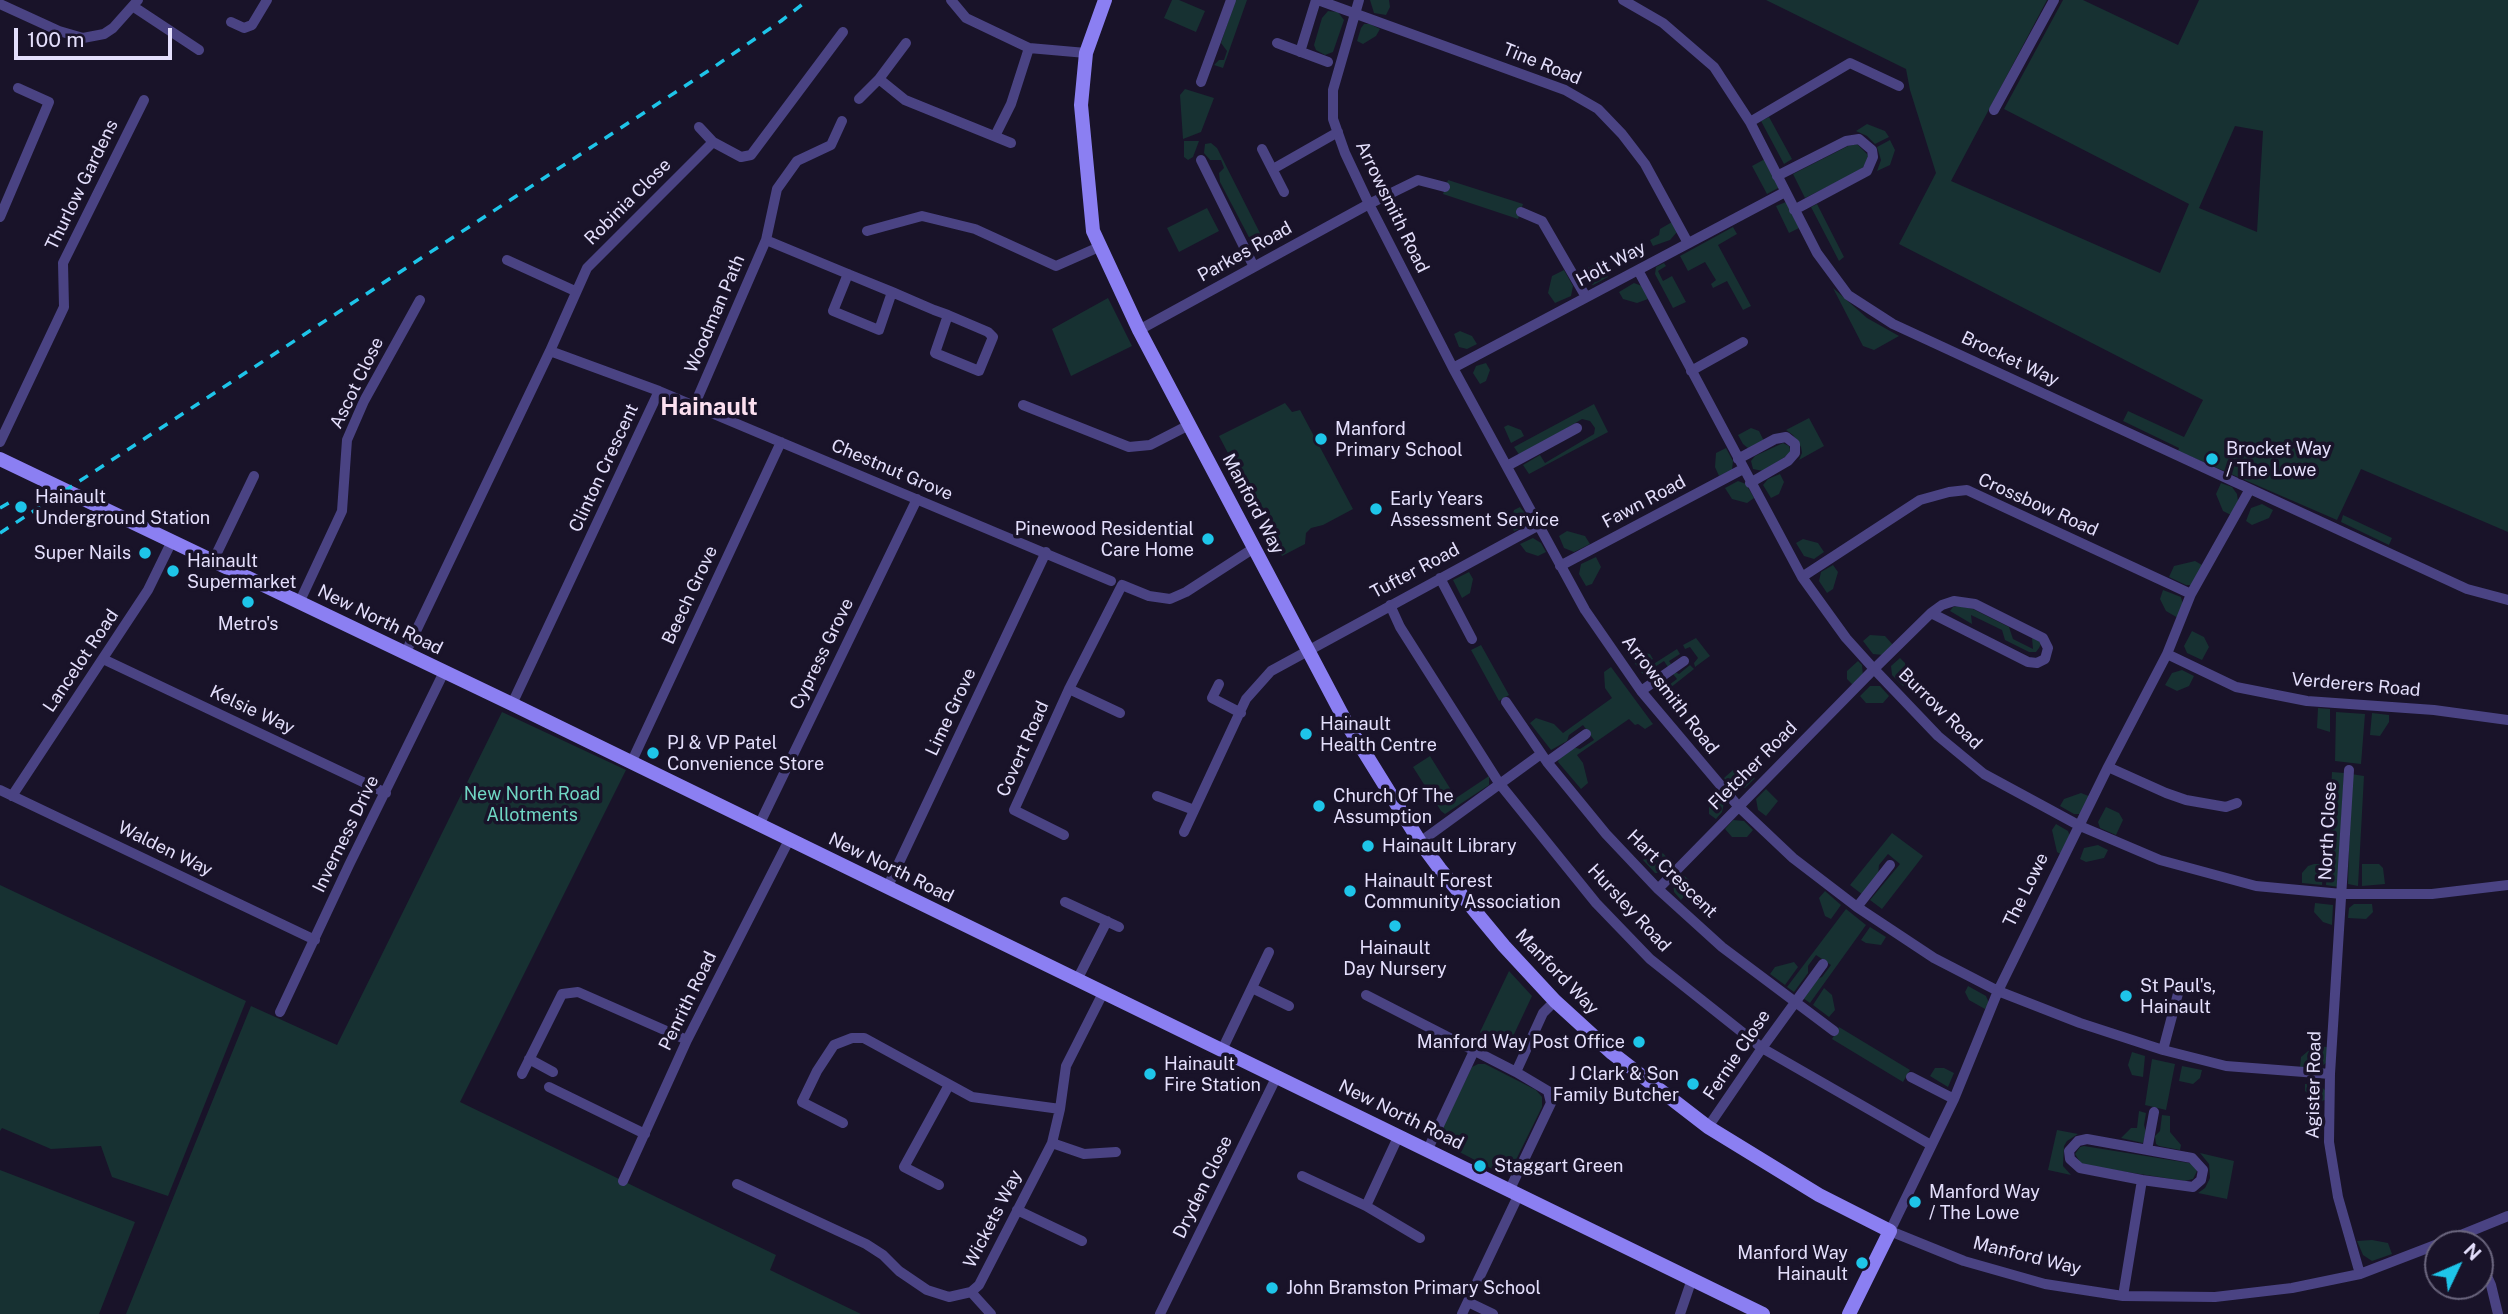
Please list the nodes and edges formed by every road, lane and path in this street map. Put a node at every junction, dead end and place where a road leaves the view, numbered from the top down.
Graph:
1 (267, 0) edge
2 (951, 0) edge
3 (1105, 0) edge
4 (1231, 0) edge
5 (1317, 0) edge
6 (1359, 0) edge
7 (1623, 0) edge
8 (2054, 0) edge
9 (0, 4) edge
10 (136, 4) edge
11 (1354, 13) junction
12 (231, 22) dead end
13 (843, 32) dead end
14 (906, 43) dead end
15 (1277, 43) dead end
16 (1029, 48) junction
17 (199, 50) dead end
18 (1300, 52) junction
19 (1086, 53) junction
20 (1328, 62) dead end
21 (879, 79) junction
22 (1201, 82) dead end
23 (1899, 86) dead end
24 (18, 88) dead end
25 (859, 99) dead end
26 (144, 100) dead end
27 (1994, 110) dead end
28 (842, 121) dead end
29 (1750, 122) junction
30 (699, 127) dead end
31 (1338, 132) junction
32 (995, 136) junction
33 (713, 142) junction
34 (1011, 143) dead end
35 (1262, 149) dead end
36 (1201, 160) dead end
37 (1219, 166) dead end
38 (1273, 169) junction
39 (1207, 172) junction
40 (1777, 176) junction
41 (1445, 187) dead end
42 (1284, 192) dead end
43 (1785, 192) junction
44 (1368, 204) junction
45 (1794, 210) junction
46 (1521, 212) dead end
47 (0, 217) edge
48 (867, 231) dead end
49 (766, 240) junction
50 (1688, 243) junction
51 (1099, 247) junction
52 (507, 260) dead end
53 (1254, 267) junction
54 (1638, 270) junction
55 (848, 274) junction
56 (575, 291) junction
57 (892, 292) junction
58 (1586, 297) junction
59 (420, 300) dead end
60 (948, 316) junction
61 (1139, 330) junction
62 (1743, 342) dead end
63 (550, 351) junction
64 (1453, 368) junction
65 (1691, 371) junction
66 (659, 391) junction
67 (1023, 405) dead end
68 (694, 406) junction
69 (1189, 425) junction
70 (1577, 428) dead end
71 (0, 442) edge
72 (781, 442) junction
73 (0, 459) edge
74 (1741, 464) junction
75 (1507, 466) junction
76 (254, 476) dead end
77 (1750, 483) junction
78 (2250, 489) junction
79 (916, 499) junction
80 (1539, 525) junction
81 (172, 541) junction
82 (1254, 548) junction
83 (1046, 552) junction
84 (213, 561) junction
85 (1560, 566) junction
86 (1802, 577) junction
87 (1440, 578) junction
88 (1111, 581) dead end
89 (2191, 594) junction
90 (2508, 600) edge
91 (299, 603) junction
92 (1390, 605) junction
93 (1931, 613) junction
94 (1472, 639) dead end
95 (1308, 649) junction
96 (405, 654) junction
97 (2167, 654) junction
98 (103, 659) junction
99 (1684, 660) dead end
100 (1874, 669) junction
101 (444, 672) junction
102 (1219, 684) dead end
103 (1069, 689) junction
104 (1641, 691) junction
105 (1506, 702) dead end
106 (512, 704) junction
107 (1120, 713) dead end
108 (1241, 713) junction
109 (2508, 720) edge
110 (1586, 734) dead end
111 (1544, 758) junction
112 (631, 763) junction
113 (2108, 767) junction
114 (2348, 770) dead end
115 (1499, 783) junction
116 (0, 790) edge
117 (386, 793) junction
118 (12, 796) junction
119 (1157, 796) dead end
120 (2237, 803) dead end
121 (1738, 806) junction
122 (1194, 810) junction
123 (759, 825) junction
124 (2080, 826) junction
125 (1184, 832) dead end
126 (1065, 835) dead end
127 (789, 840) junction
128 (1420, 842) junction
129 (1890, 865) dead end
130 (2508, 885) edge
131 (887, 887) junction
132 (1658, 889) junction
133 (2342, 894) junction
134 (1065, 902) dead end
135 (1857, 907) junction
136 (1107, 921) junction
137 (1119, 927) dead end
138 (315, 940) junction
139 (1269, 952) dead end
140 (1823, 964) dead end
141 (1077, 981) junction
142 (2180, 986) dead end
143 (1252, 988) junction
144 (1998, 991) junction
145 (1103, 993) junction
146 (1366, 995) dead end
147 (1555, 1001) junction
148 (1794, 1003) junction
149 (1289, 1006) dead end
150 (280, 1012) dead end
151 (1834, 1031) dead end
152 (687, 1041) junction
153 (1762, 1048) junction
154 (1222, 1050) junction
155 (2163, 1050) junction
156 (1474, 1052) junction
157 (529, 1059) junction
158 (553, 1072) dead end
159 (1516, 1072) junction
160 (522, 1073) dead end
161 (2330, 1074) junction
162 (1277, 1076) junction
163 (1911, 1077) dead end
164 (949, 1084) junction
165 (549, 1087) dead end
166 (1954, 1099) junction
167 (1060, 1109) junction
168 (2154, 1112) dead end
169 (843, 1123) dead end
170 (1708, 1127) junction
171 (645, 1134) junction
172 (1399, 1135) junction
173 (1052, 1143) junction
174 (1931, 1145) junction
175 (1428, 1150) junction
176 (2147, 1150) junction
177 (1116, 1152) dead end
178 (1302, 1176) dead end
179 (2142, 1180) junction
180 (624, 1181) dead end
181 (737, 1184) dead end
182 (939, 1185) dead end
183 (1515, 1191) junction
184 (1366, 1206) junction
185 (1017, 1210) junction
186 (2508, 1216) edge
187 (2485, 1230) edge
188 (1890, 1231) junction
189 (1420, 1238) dead end
190 (1082, 1241) dead end
191 (2424, 1250) edge
192 (2360, 1274) junction
193 (1692, 1279) junction
194 (971, 1292) junction
195 (2123, 1296) junction
196 (1468, 1302) junction
197 (991, 1314) edge
198 (1160, 1314) edge
199 (1462, 1314) edge
200 (1493, 1314) edge
201 (1680, 1314) edge
202 (1763, 1314) edge
203 (1849, 1314) edge

1 - 12 street
2 - 16 street
3 - 19 street, Manford Way
4 - 22 street
5 - 11 street, Tine Road
5 - 18 street
6 - 11 street, Arrowsmith Road
7 - 29 street, Brocket Way
8 - 27 street
9 - 10 street
10 - 17 street
11 - 31 street, Arrowsmith Road
11 - 50 street, Tine Road
13 - 33 street
14 - 21 street
15 - 18 street
16 - 19 street
16 - 32 street
18 - 20 street
19 - 51 street, Manford Way
21 - 25 street
21 - 32 street
23 - 29 street
24 - 47 street
26 - 71 street, Thurlow Gardens
28 - 49 street
29 - 40 street, Brocket Way
30 - 33 street
31 - 38 street
31 - 44 street, Arrowsmith Road
32 - 34 street
33 - 56 street, Robinia Close
35 - 38 street
36 - 39 street
37 - 39 street
38 - 42 street
39 - 53 street
40 - 43 street, Brocket Way
40 - 45 street
41 - 44 street, Parkes Road
43 - 45 street, Brocket Way
43 - 50 street, Holt Way
44 - 53 street, Parkes Road
44 - 64 street, Arrowsmith Road
45 - 78 street, Brocket Way
46 - 58 street
48 - 51 street
49 - 55 street, Woodman Path
49 - 68 street, Woodman Path
50 - 54 street, Holt Way
51 - 61 street, Manford Way
52 - 56 street
53 - 61 street, Parkes Road
54 - 58 street, Holt Way
54 - 65 street, Burrow Road
55 - 57 street, Woodman Path
55 - 57 street
56 - 63 street, Robinia Close
57 - 60 street, Woodman Path
58 - 64 street, Holt Way
59 - 91 street, Ascot Close
60 - 60 street, Woodman Path
61 - 69 street, Manford Way
62 - 65 street
63 - 66 street, Clinton Crescent
63 - 96 street
64 - 75 street, Arrowsmith Road
65 - 74 street, Burrow Road
66 - 68 street, Chestnut Grove
66 - 106 street, Clinton Crescent
67 - 69 street
68 - 72 street, Chestnut Grove
69 - 82 street, Manford Way
70 - 75 street
72 - 79 street, Chestnut Grove
72 - 112 street, Beech Grove
73 - 81 street, New North Road
74 - 77 street, Burrow Road
74 - 77 street, Fawn Road
74 - 85 street, Fawn Road
75 - 80 street, Arrowsmith Road
76 - 84 street
77 - 86 street, Burrow Road
78 - 89 street, The Lowe
78 - 90 street, Brocket Way
79 - 83 street, Chestnut Grove
79 - 123 street, Cypress Grove
80 - 85 street, Arrowsmith Road
80 - 87 street, Tufter Road
81 - 84 street, New North Road
81 - 98 street, Lancelot Road
82 - 95 street, Manford Way
82 - 103 street, Covert Road
83 - 88 street, Chestnut Grove
83 - 131 street, Lime Grove
84 - 91 street, New North Road
85 - 104 street, Arrowsmith Road
86 - 89 street, Crossbow Road
86 - 100 street, Burrow Road
87 - 92 street, Tufter Road
87 - 94 street
89 - 97 street, The Lowe
91 - 96 street, New North Road
92 - 95 street, Tufter Road
92 - 115 street, Hursley Road
93 - 93 street
93 - 100 street, Fletcher Road
95 - 108 street, Tufter Road
95 - 128 street, Manford Way
96 - 101 street, New North Road
97 - 109 street, Verderers Road
97 - 113 street, The Lowe
98 - 117 street, Kelsie Way
98 - 118 street, Lancelot Road
99 - 104 street
100 - 121 street, Fletcher Road
100 - 124 street, Burrow Road
101 - 106 street, New North Road
101 - 117 street, Inverness Drive
102 - 108 street
103 - 107 street, Covert Road
103 - 126 street, Covert Road
104 - 121 street, Arrowsmith Road
105 - 111 street, Hart Crescent
106 - 112 street, New North Road
108 - 122 street, Tufter Road
110 - 111 street
111 - 115 street
111 - 132 street, Hart Crescent
112 - 123 street, New North Road
113 - 120 street
113 - 124 street, The Lowe
114 - 133 street, North Close
115 - 128 street
115 - 153 street, Hursley Road
116 - 118 street, Walden Way
117 - 138 street, Inverness Drive
118 - 138 street, Walden Way
119 - 122 street
121 - 132 street, Fletcher Road
121 - 135 street, Arrowsmith Road
122 - 125 street, Tufter Road
123 - 127 street, New North Road
124 - 133 street, Burrow Road
124 - 144 street, The Lowe
127 - 131 street, New North Road
127 - 152 street, Penrith Road
128 - 147 street, Manford Way
129 - 135 street
130 - 133 street, Burrow Road
131 - 141 street, New North Road
132 - 148 street, Hart Crescent
133 - 161 street, Agister Road
134 - 136 street
135 - 144 street, Arrowsmith Road
136 - 137 street
136 - 141 street
138 - 150 street, Inverness Drive
139 - 143 street
140 - 148 street, Fernie Close
141 - 145 street, New North Road
142 - 155 street
143 - 149 street
143 - 154 street
144 - 155 street, Arrowsmith Road
144 - 166 street, The Lowe
145 - 154 street, New North Road
145 - 167 street, Wickets Way
146 - 156 street
147 - 159 street
147 - 170 street, Manford Way
148 - 151 street, Hart Crescent
148 - 153 street, Fernie Close
152 - 157 street
152 - 171 street, Penrith Road
153 - 170 street, Fernie Close
153 - 174 street, Hursley Road
154 - 162 street, New North Road
155 - 161 street, Arrowsmith Road
156 - 159 street
156 - 175 street
157 - 158 street
157 - 160 street
159 - 183 street
161 - 192 street, Agister Road
162 - 172 street, New North Road
162 - 198 street, Dryden Close
163 - 166 street
164 - 167 street
164 - 169 street
164 - 182 street
165 - 171 street
166 - 174 street, The Lowe
167 - 173 street, Wickets Way
168 - 176 street
170 - 188 street, Manford Way
171 - 180 street, Penrith Road
172 - 175 street, New North Road
172 - 184 street
173 - 177 street
173 - 185 street, Wickets Way
174 - 188 street, The Lowe
175 - 183 street, New North Road
176 - 179 street
176 - 179 street
178 - 184 street
179 - 195 street
181 - 194 street, Wickets Way
183 - 193 street, New North Road
183 - 196 street
184 - 189 street
185 - 190 street
185 - 194 street, Wickets Way
186 - 187 street, Manford Way
188 - 195 street, Manford Way
188 - 203 street, The Lowe
191 - 192 street, Manford Way
192 - 195 street, Manford Way
193 - 201 street
193 - 202 street, New North Road
194 - 197 street
196 - 199 street
196 - 200 street

